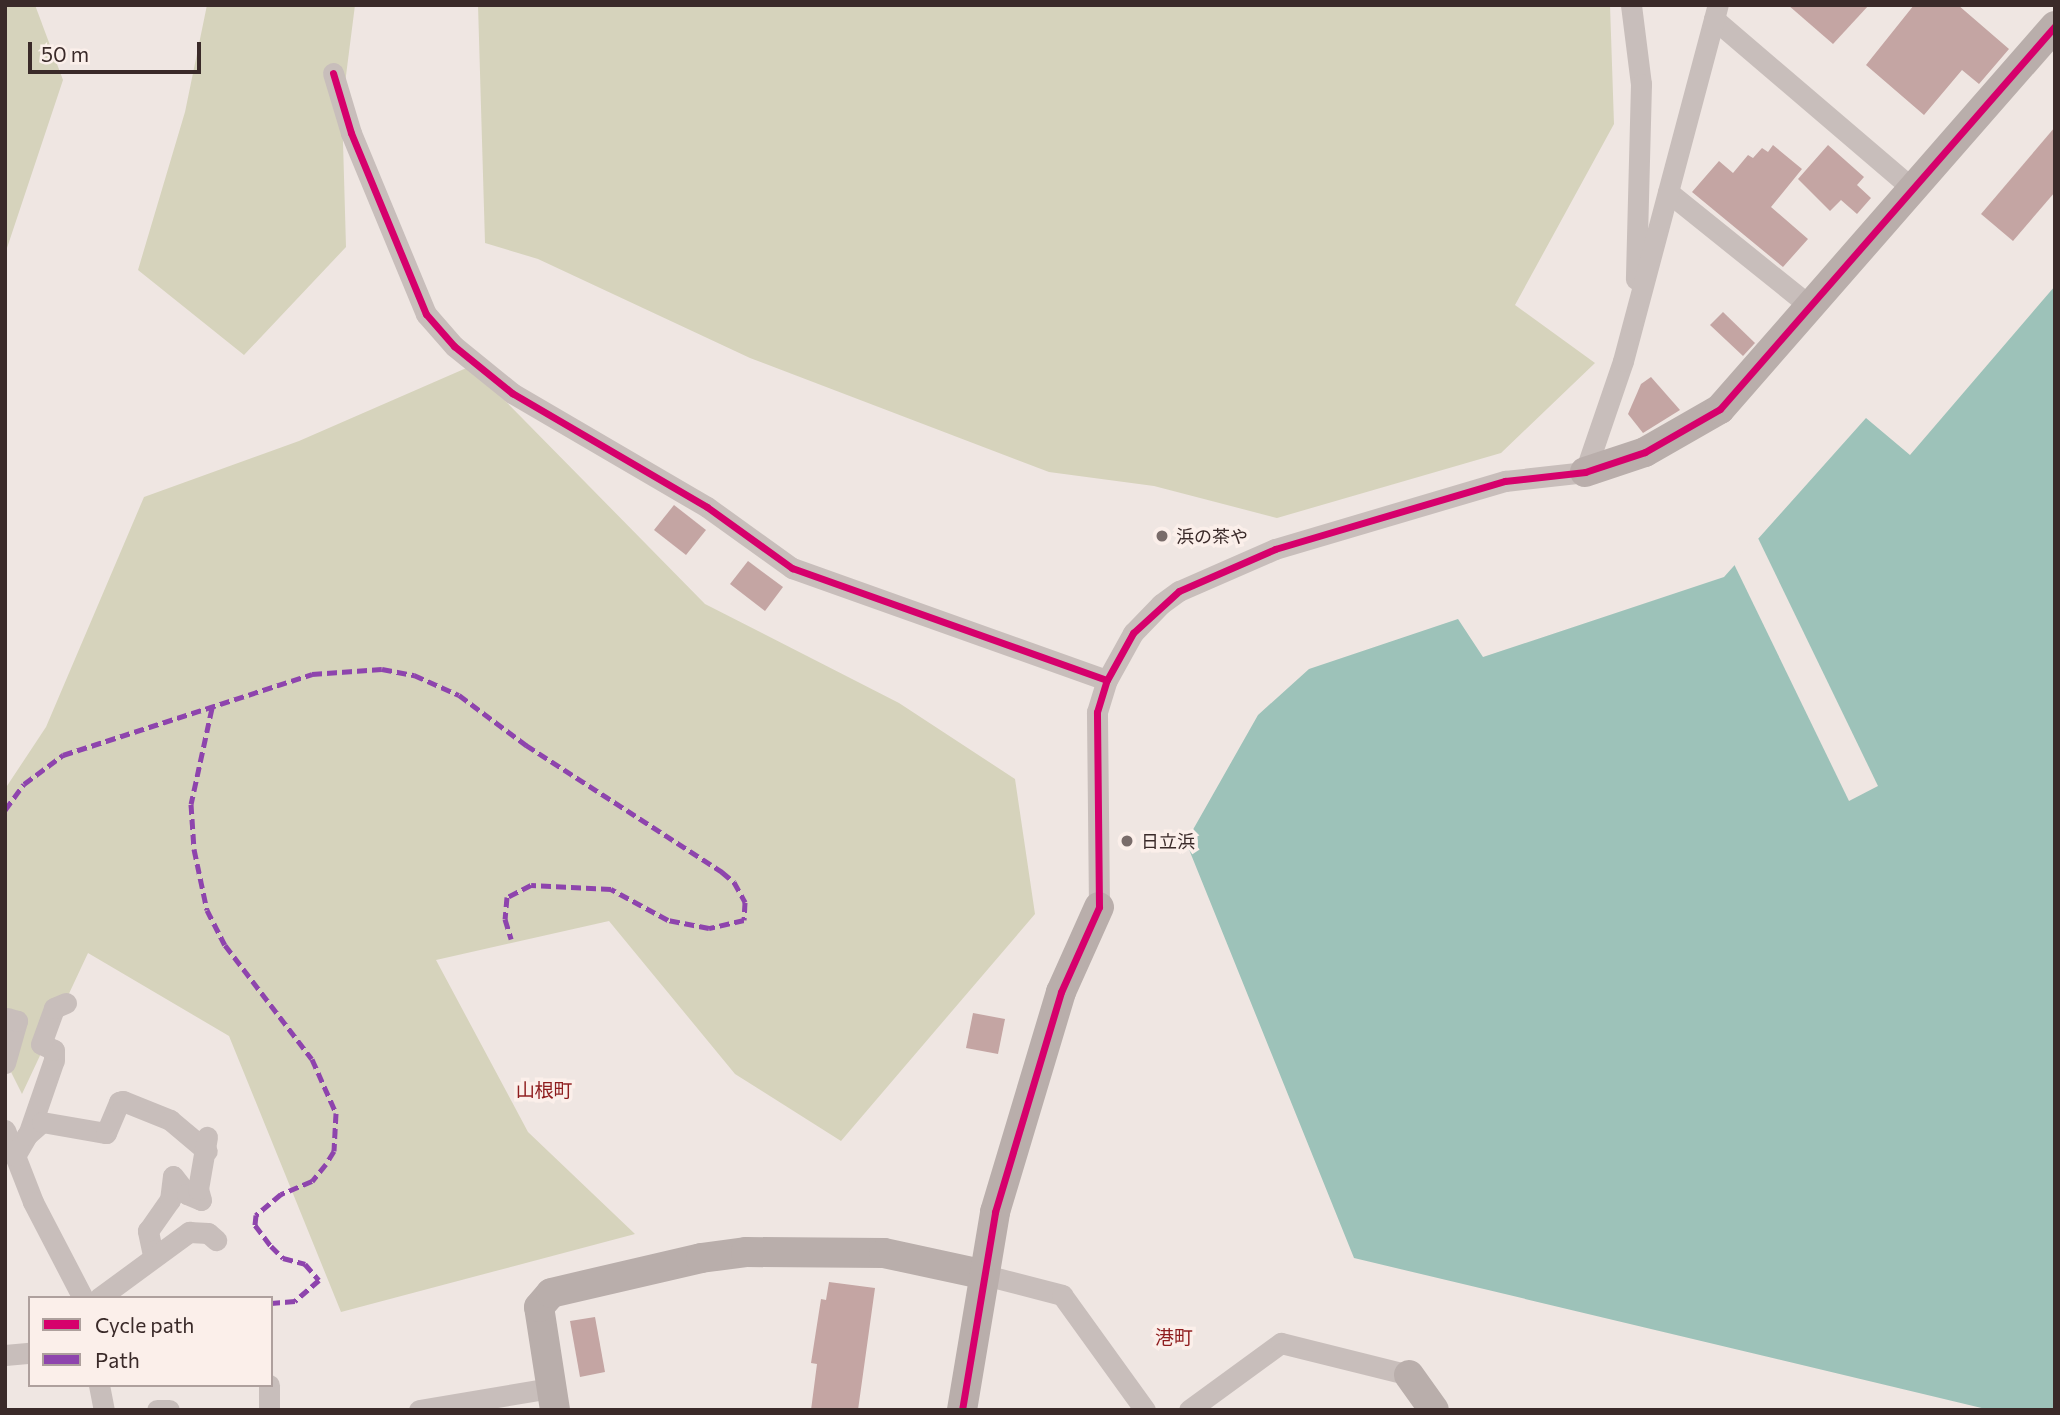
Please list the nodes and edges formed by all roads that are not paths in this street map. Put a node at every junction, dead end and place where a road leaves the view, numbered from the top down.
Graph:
1 (1630, 5) edge
2 (1716, 12) edge
3 (2055, 26) edge
4 (333, 73) dead end
5 (1913, 188) junction
6 (1668, 192) junction
7 (1810, 306) junction
8 (1635, 312) junction
9 (1585, 472) junction
10 (1107, 680) junction
11 (1099, 907) joint
12 (66, 1003) dead end
13 (7, 1018) edge
14 (5, 1063) edge
15 (5, 1129) edge
16 (29, 1132) junction
17 (15, 1156) junction
18 (216, 1240) dead end
19 (153, 1255) junction
20 (981, 1274) junction
21 (82, 1296) edge
22 (102, 1296) edge
23 (28, 1353) edge
24 (5, 1355) edge
25 (1409, 1375) joint
26 (99, 1387) edge
27 (269, 1387) edge
28 (553, 1399) edge
29 (449, 1407) edge
30 (104, 1410) edge
31 (157, 1410) edge
32 (169, 1410) edge
33 (269, 1410) edge
34 (419, 1410) edge
35 (962, 1410) edge
36 (1145, 1410) edge
37 (1189, 1410) edge
38 (1434, 1410) edge

1 - 8 street
2 - 5 street
2 - 6 street
3 - 5 street
4 - 10 street
5 - 7 street
6 - 7 street
6 - 8 street
7 - 9 street
8 - 9 street
9 - 10 street
10 - 11 street
11 - 20 street
12 - 16 street
13 - 14 street
15 - 17 street
16 - 17 street
16 - 19 street
17 - 21 street
18 - 19 street
19 - 22 street
20 - 28 street
20 - 35 street
20 - 36 street
23 - 24 street
25 - 37 street
25 - 38 street
26 - 30 street
27 - 33 street
28 - 29 street
29 - 34 street
31 - 32 street

